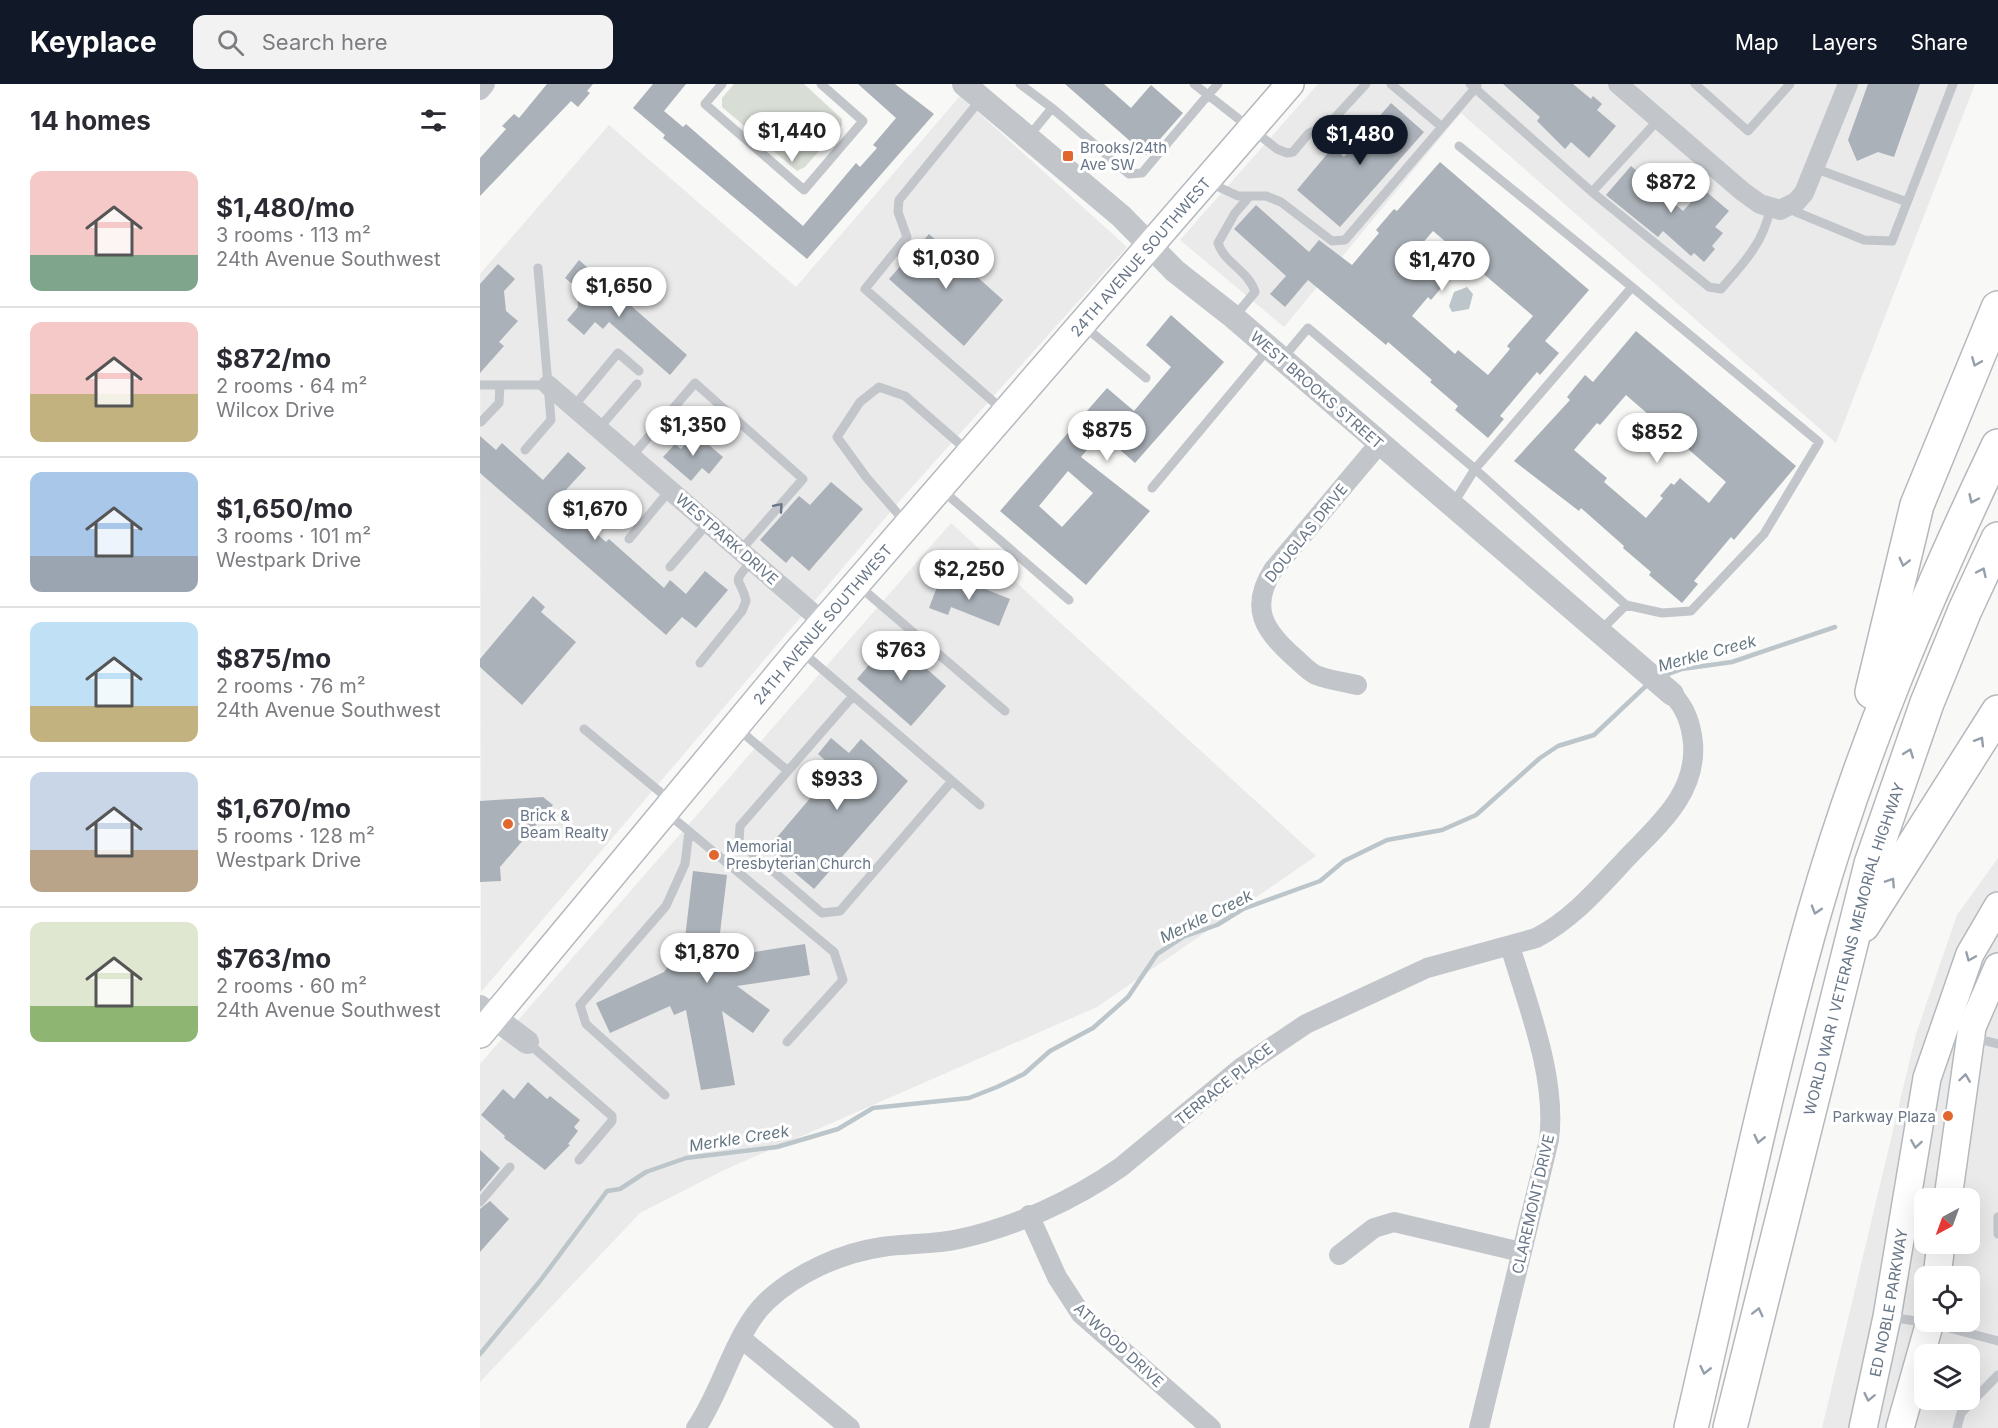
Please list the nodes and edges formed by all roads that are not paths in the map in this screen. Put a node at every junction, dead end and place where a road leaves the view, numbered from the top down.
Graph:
1 (485, 84) edge
2 (722, 84) edge
3 (821, 84) edge
4 (1020, 84) edge
5 (1194, 84) edge
6 (1218, 84) edge
7 (1290, 84) edge
8 (1366, 84) edge
9 (1391, 84) edge
10 (1618, 84) edge
11 (1695, 84) edge
12 (1790, 84) edge
13 (1848, 84) edge
14 (1953, 84) edge
15 (1475, 85) edge
16 (480, 90) edge
17 (972, 91) edge
18 (1208, 95) junction
19 (1052, 108) junction
20 (1659, 118) junction
21 (1442, 127) junction
22 (1251, 130) junction
23 (1027, 138) junction
24 (1459, 146) dead end
25 (1814, 168) junction
26 (1206, 182) junction
27 (1592, 192) junction
28 (1249, 197) junction
29 (1907, 202) junction
30 (1791, 206) junction
31 (1770, 209) junction
32 (1150, 247) junction
33 (538, 268) dead end
34 (1632, 287) junction
35 (1998, 308) edge
36 (1233, 318) junction
37 (1082, 325) junction
38 (1275, 354) junction
39 (639, 371) dead end
40 (1146, 378) dead end
41 (637, 384) dead end
42 (480, 385) edge
43 (500, 385) junction
44 (548, 385) junction
45 (574, 406) junction
46 (1005, 413) junction
47 (481, 422) edge
48 (599, 428) junction
49 (1379, 444) junction
50 (1998, 446) edge
51 (525, 450) dead end
52 (970, 453) junction
53 (632, 456) junction
54 (1475, 469) junction
55 (1152, 488) dead end
56 (940, 489) junction
57 (671, 490) junction
58 (1452, 506) junction
59 (708, 523) junction
60 (908, 525) junction
61 (629, 539) dead end
62 (1998, 539) edge
63 (746, 556) junction
64 (670, 567) dead end
65 (857, 584) junction
66 (1069, 600) dead end
67 (1626, 605) junction
68 (823, 622) junction
69 (1600, 631) junction
70 (799, 650) junction
71 (700, 663) dead end
72 (1357, 685) dead end
73 (1672, 694) joint
74 (853, 696) junction
75 (1005, 711) dead end
76 (1998, 712) edge
77 (735, 726) junction
78 (584, 729) dead end
79 (788, 771) junction
80 (952, 781) junction
81 (980, 805) dead end
82 (669, 807) junction
83 (689, 831) junction
84 (1833, 855) junction
85 (1998, 906) edge
86 (1510, 946) junction
87 (1848, 949) junction
88 (1998, 967) edge
89 (485, 1019) edge
90 (1971, 1037) junction
91 (527, 1042) joint
92 (787, 1042) dead end
93 (1998, 1044) edge
94 (665, 1095) dead end
95 (579, 1160) dead end
96 (510, 1167) dead end
97 (1949, 1188) edge
98 (480, 1202) edge
99 (1029, 1215) junction
100 (1998, 1217) edge
101 (1998, 1234) edge
102 (1521, 1252) junction
103 (1339, 1255) dead end
104 (1887, 1317) junction
105 (1914, 1320) edge
106 (1927, 1332) edge
107 (1966, 1332) edge
108 (742, 1339) junction
109 (1998, 1341) edge
110 (1998, 1375) edge
111 (696, 1428) edge
112 (850, 1428) edge
113 (1211, 1428) edge
114 (1479, 1428) edge
115 (1691, 1428) edge
116 (1730, 1428) edge
117 (1863, 1428) edge
118 (1900, 1428) edge
119 (1957, 1428) edge

1 - 16 street
2 - 3 lane
4 - 19 lane
5 - 18 lane
6 - 18 lane
7 - 22 main road, 24TH AVENUE SOUTHWEST
8 - 22 lane
9 - 21 lane
10 - 20 street
11 - 12 lane
13 - 25 street
14 - 29 lane
15 - 21 lane
15 - 27 lane
17 - 23 street, WEST BROOKS STREET
17 - 46 lane
18 - 19 lane
18 - 22 lane
19 - 23 lane
20 - 27 lane
20 - 31 street
21 - 28 lane
22 - 26 main road, 24TH AVENUE SOUTHWEST
23 - 32 street, WEST BROOKS STREET
24 - 34 lane
25 - 29 lane
25 - 30 street
26 - 28 lane
26 - 32 main road, 24TH AVENUE SOUTHWEST
27 - 31 lane
28 - 36 lane
29 - 30 lane
30 - 31 street
32 - 36 street, WEST BROOKS STREET
32 - 37 main road, 24TH AVENUE SOUTHWEST
33 - 44 lane
34 - 54 lane
34 - 67 lane
35 -> 84 highway
36 - 38 street, WEST BROOKS STREET
37 - 40 lane
37 - 46 main road, 24TH AVENUE SOUTHWEST
38 - 49 street, WEST BROOKS STREET
38 - 54 lane
38 - 55 lane
39 - 45 lane
41 - 48 lane
42 - 43 lane
43 - 44 lane
43 - 47 lane
44 - 45 street, WESTPARK DRIVE
44 - 51 lane
45 - 48 street, WESTPARK DRIVE
46 - 52 main road, 24TH AVENUE SOUTHWEST
48 - 53 street, WESTPARK DRIVE
49 - 58 street, WEST BROOKS STREET
49 - 72 street, DOUGLAS DRIVE
50 -> 84 highway
52 - 56 main road, 24TH AVENUE SOUTHWEST
52 - 60 lane
53 - 57 street, WESTPARK DRIVE
63 -> 53 lane
54 - 58 lane
54 - 67 lane
56 - 60 main road, 24TH AVENUE SOUTHWEST
56 - 66 lane
57 - 59 street, WESTPARK DRIVE
57 - 61 lane
58 - 69 street, WEST BROOKS STREET
59 - 63 street, WESTPARK DRIVE
59 - 64 lane
60 - 65 main road, 24TH AVENUE SOUTHWEST
87 -> 62 highway, WORLD WAR I VETERANS MEMORIAL HIGHWAY
63 - 68 street, WESTPARK DRIVE
63 - 71 lane
65 - 68 main road, 24TH AVENUE SOUTHWEST
65 - 75 lane
67 - 69 lane
68 - 70 main road, 24TH AVENUE SOUTHWEST
69 - 73 street, WEST BROOKS STREET
70 - 74 lane
70 - 77 main road, 24TH AVENUE SOUTHWEST
73 - 86 street, TERRACE PLACE
74 - 79 lane
74 - 80 lane
87 -> 76 highway
77 - 79 lane
77 - 82 main road, 24TH AVENUE SOUTHWEST
78 - 82 lane
79 - 80 lane
80 - 81 lane
82 - 83 lane
82 - 89 main road, 24TH AVENUE SOUTHWEST
83 - 92 lane
83 - 94 lane
84 -> 115 highway
85 -> 104 main road, ED NOBLE PARKWAY
86 - 99 street, TERRACE PLACE
86 - 102 street, CLAREMONT DRIVE
116 -> 87 highway, WORLD WAR I VETERANS MEMORIAL HIGHWAY
88 - 90 main road
89 - 91 street
90 - 93 lane
97 -> 90 main road
91 - 95 lane
96 - 98 lane
99 - 108 street, TERRACE PLACE
99 - 113 street, ATWOOD DRIVE
100 - 101 lane
102 - 103 street
102 - 114 street, CLAREMONT DRIVE
104 - 105 lane
104 -> 117 main road, ED NOBLE PARKWAY
106 - 118 main road
107 - 109 lane
108 - 111 street, TERRACE PLACE
108 - 112 street
110 - 119 lane

